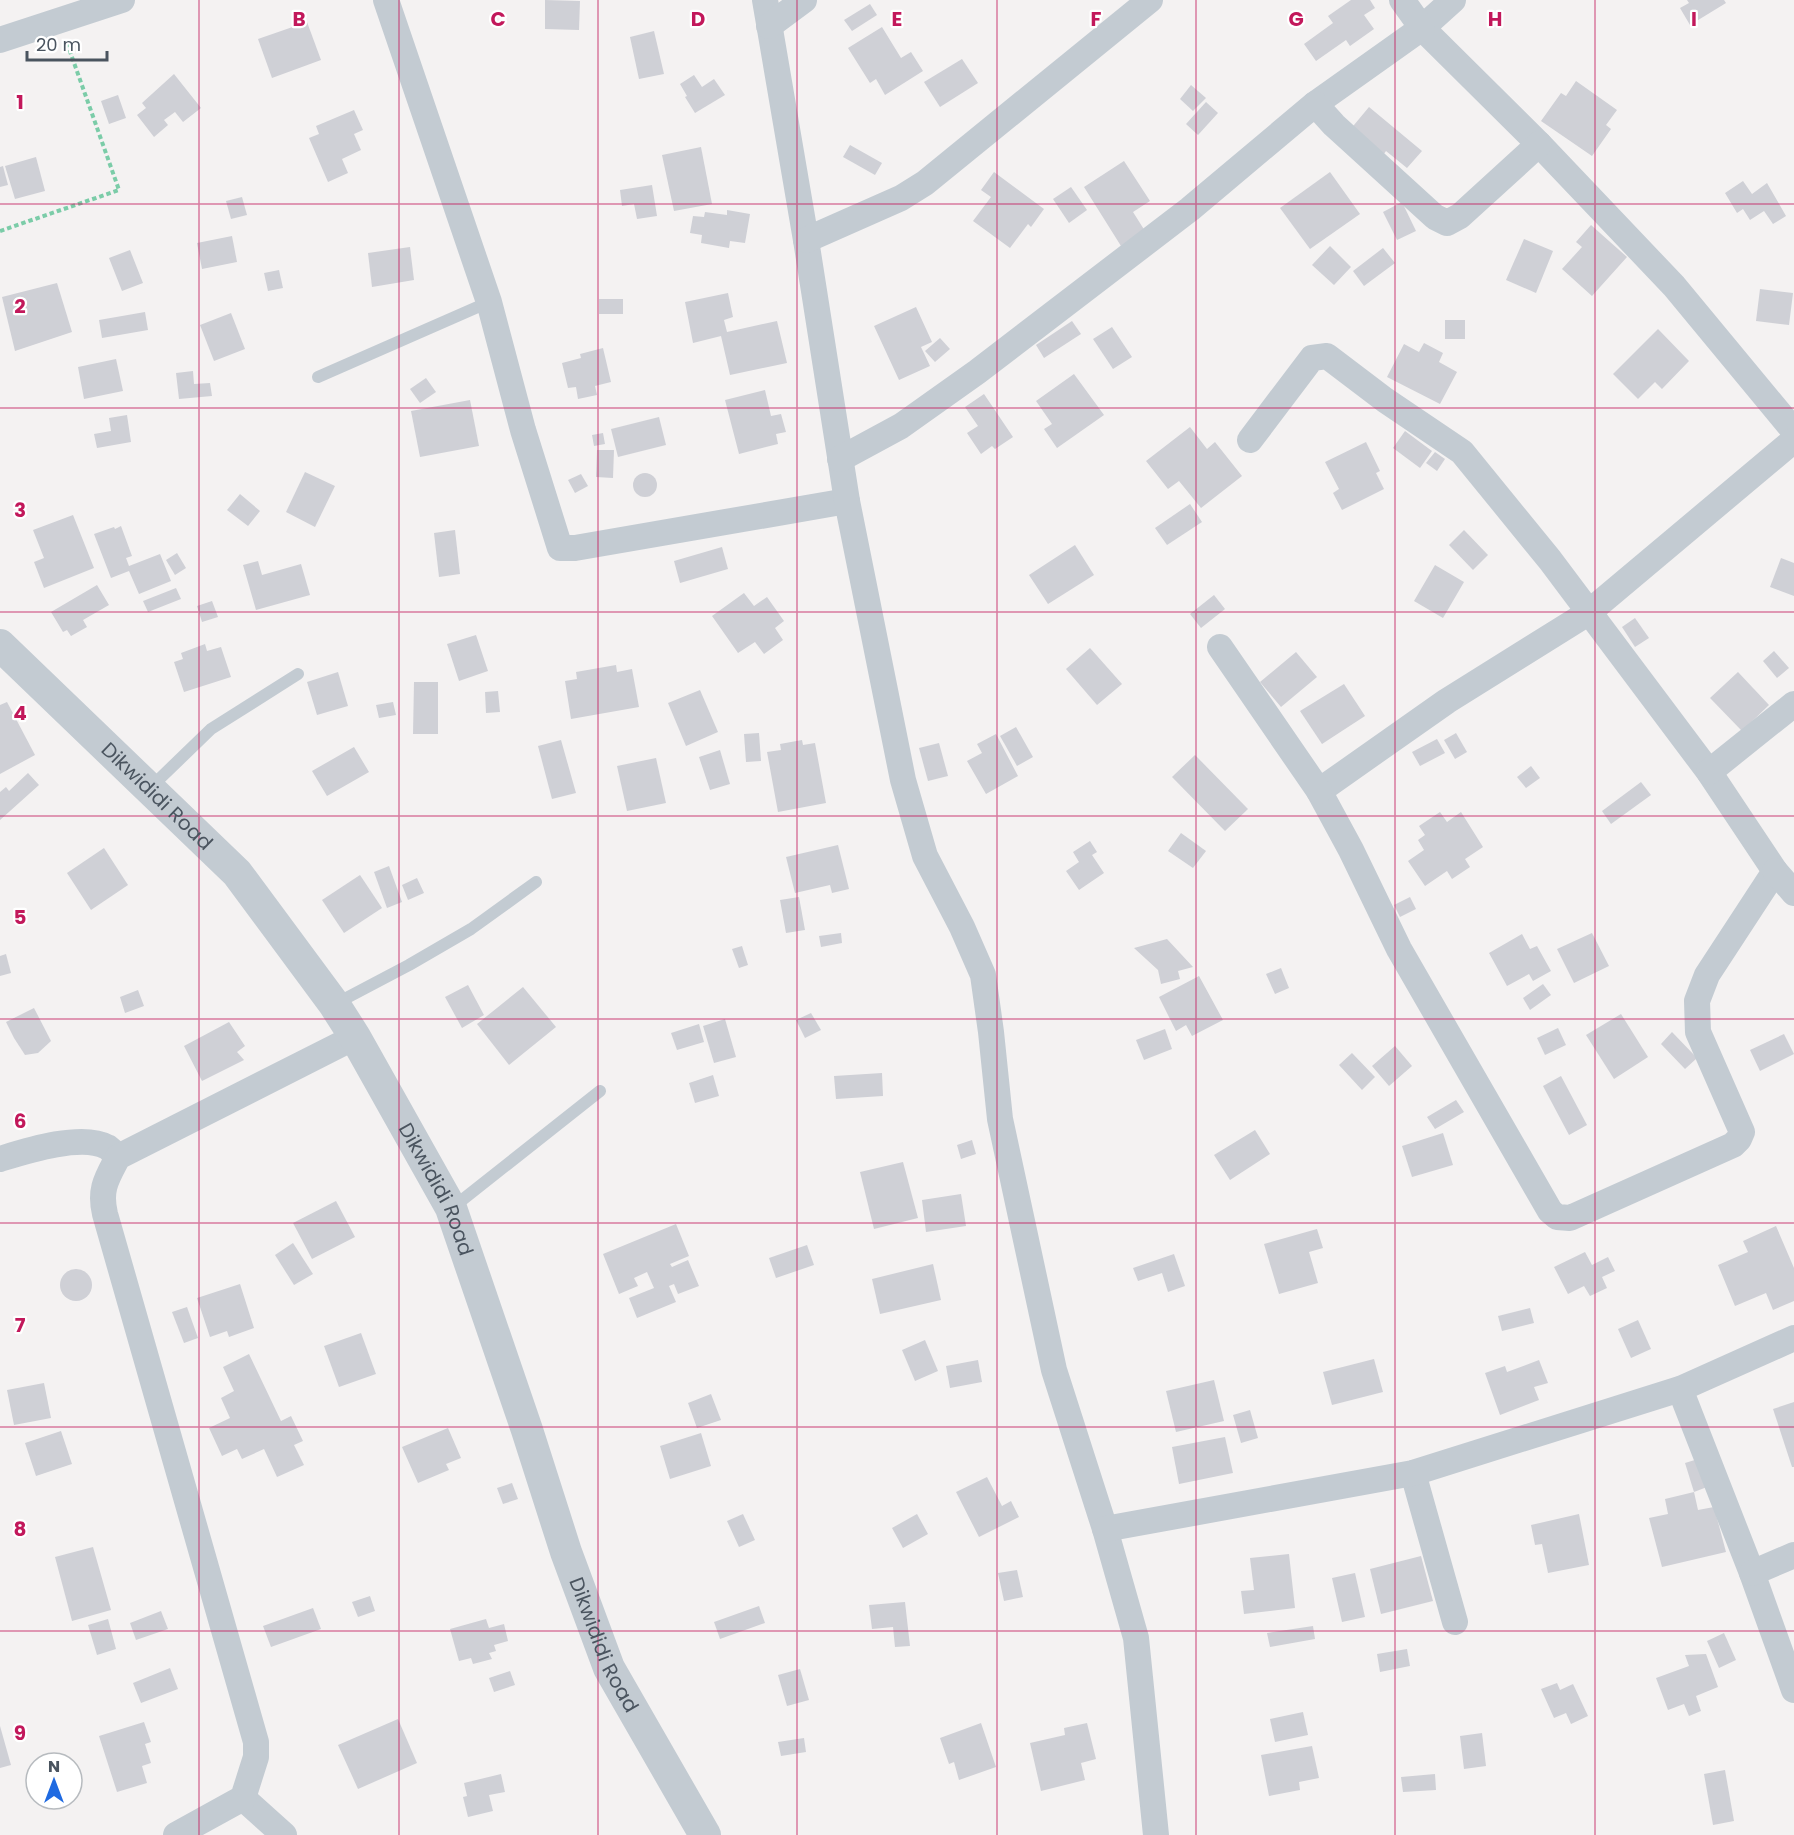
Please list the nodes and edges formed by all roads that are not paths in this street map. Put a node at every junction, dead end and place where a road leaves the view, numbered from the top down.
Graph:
1 (122, 0) edge
2 (386, 0) edge
3 (765, 0) edge
4 (804, 0) edge
5 (1150, 0) edge
6 (1402, 0) edge
7 (1454, 0) edge
8 (769, 26) junction
9 (1422, 28) junction
10 (0, 40) edge
11 (1315, 104) junction
12 (1539, 144) junction
13 (806, 240) junction
14 (489, 302) junction
15 (318, 377) dead end
16 (1794, 431) edge
17 (1250, 440) dead end
18 (1794, 440) edge
19 (840, 459) junction
20 (847, 501) junction
21 (1588, 612) junction
22 (0, 645) edge
23 (1220, 647) dead end
24 (298, 674) dead end
25 (1794, 704) edge
26 (1709, 772) junction
27 (149, 789) junction
28 (1319, 791) junction
29 (1775, 871) junction
30 (536, 882) dead end
31 (1794, 893) edge
32 (334, 1004) junction
33 (355, 1037) junction
34 (600, 1092) dead end
35 (118, 1157) junction
36 (0, 1159) edge
37 (451, 1208) junction
38 (1794, 1338) edge
39 (1680, 1389) junction
40 (1413, 1473) junction
41 (1105, 1529) junction
42 (1794, 1555) edge
43 (1752, 1573) junction
44 (1455, 1622) dead end
45 (1794, 1690) edge
46 (243, 1798) junction
47 (176, 1835) edge
48 (284, 1835) edge
49 (705, 1835) edge
50 (1156, 1835) edge

1 - 10 street
2 - 14 street
3 - 8 street
4 - 8 street
5 - 13 street
6 - 9 street
7 - 9 street
8 - 13 street
9 - 11 street
9 - 12 street
11 - 12 street
11 - 19 street
12 - 16 street
13 - 19 street
14 - 15 lane
14 - 20 street
17 - 21 street
18 - 21 street
19 - 20 street
20 - 41 street
21 - 26 street
21 - 28 street
22 - 27 street, Dikwididi Road
23 - 28 street
24 - 27 lane
25 - 26 street
26 - 29 street
27 - 32 street, Dikwididi Road
28 - 29 street
29 - 31 street
30 - 32 lane
32 - 33 street, Dikwididi Road
33 - 35 street
33 - 37 street, Dikwididi Road
34 - 37 lane
35 - 36 street
35 - 46 street
37 - 49 street, Dikwididi Road
38 - 39 street
39 - 40 street
39 - 43 street
40 - 41 street
40 - 44 street
41 - 50 street
42 - 43 street
43 - 45 street
46 - 47 street
46 - 48 street

